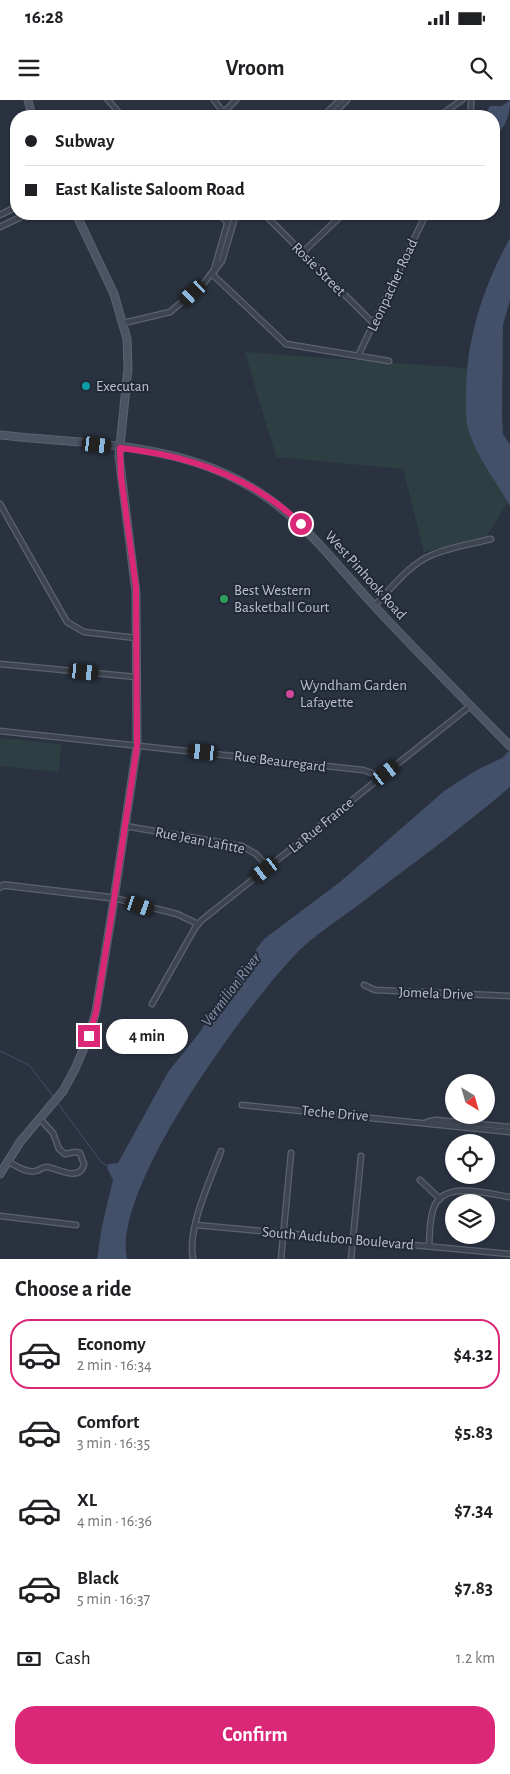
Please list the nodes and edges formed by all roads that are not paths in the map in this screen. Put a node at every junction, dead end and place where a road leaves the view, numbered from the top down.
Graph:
1 (108, 100) edge
2 (214, 100) edge
3 (236, 100) edge
4 (340, 100) edge
5 (347, 100) edge
6 (462, 100) edge
7 (117, 110) edge
8 (222, 110) edge
9 (228, 110) edge
10 (330, 110) edge
11 (337, 110) edge
12 (448, 110) edge
13 (10, 210) edge
14 (5, 213) junction
15 (0, 216) edge
16 (14, 220) edge
17 (79, 220) edge
18 (226, 220) edge
19 (229, 220) edge
20 (231, 220) edge
21 (270, 220) edge
22 (337, 220) edge
23 (423, 220) edge
24 (10, 222) junction
25 (229, 223) junction
26 (0, 228) edge
27 (303, 252) junction
28 (212, 274) junction
29 (124, 323) junction
30 (374, 324) junction
31 (358, 356) junction
32 (389, 361) dead end
33 (0, 435) edge
34 (120, 448) junction
35 (0, 504) edge
36 (492, 539) dead end
37 (374, 606) junction
38 (136, 638) junction
39 (0, 664) edge
40 (136, 677) junction
41 (470, 706) junction
42 (0, 731) edge
43 (137, 746) junction
44 (510, 746) edge
45 (379, 778) junction
46 (125, 826) junction
47 (268, 867) junction
48 (1, 885) edge
49 (114, 898) junction
50 (198, 924) junction
51 (364, 985) dead end
52 (510, 996) edge
53 (152, 1004) dead end
54 (242, 1105) dead end
55 (40, 1119) junction
56 (509, 1129) edge
57 (221, 1151) dead end
58 (291, 1153) dead end
59 (361, 1156) dead end
60 (7, 1161) junction
61 (0, 1174) edge
62 (420, 1180) dead end
63 (510, 1197) edge
64 (440, 1198) junction
65 (0, 1216) edge
66 (76, 1224) dead end
67 (196, 1225) junction
68 (284, 1233) junction
69 (353, 1239) junction
70 (429, 1246) junction
71 (510, 1254) edge
72 (193, 1259) edge
73 (281, 1259) edge
74 (351, 1259) edge

1 - 7 street
2 - 8 street
3 - 9 street
4 - 10 street
5 - 11 street
6 - 12 street
13 - 14 street
14 - 15 street
14 - 24 street
16 - 24 street
17 - 29 main road
18 - 25 street
19 - 25 street
20 - 25 street
21 - 27 street, Rosie Street
22 - 27 street
23 - 30 street, Leonpacher Road
24 - 26 street
25 - 28 street
27 - 30 street, Rosie Street
28 - 29 street
28 - 31 street
29 - 34 main road
30 - 31 street, Leonpacher Road
31 - 32 street
33 - 34 main road, West Pinhook Road
34 - 37 main road, West Pinhook Road
34 - 38 main road
35 - 38 street
36 - 37 street
37 - 41 main road, West Pinhook Road
38 - 40 main road
39 - 40 street
40 - 43 main road
41 - 44 main road, West Pinhook Road
41 - 45 street, La Rue France
42 - 43 street, Rue Beauregard
43 - 45 street, Rue Beauregard
43 - 46 main road
45 - 47 street, La Rue France
46 - 47 street, Rue Jean Lafitte
46 - 49 main road
47 - 50 street, La Rue France
48 - 49 street
49 - 50 street
49 - 55 main road
50 - 53 street, La Rue France
51 - 52 street, Jomela Drive
54 - 56 street, Teche Drive
55 - 60 main road
55 - 60 street
57 - 67 street
58 - 68 street
59 - 69 street
60 - 61 main road
62 - 64 street
63 - 64 street
64 - 70 street
65 - 66 street
67 - 68 street, South Audubon Boulevard
67 - 72 street
68 - 69 street, South Audubon Boulevard
68 - 73 street
69 - 70 street, South Audubon Boulevard
69 - 74 street
70 - 71 street, South Audubon Boulevard

